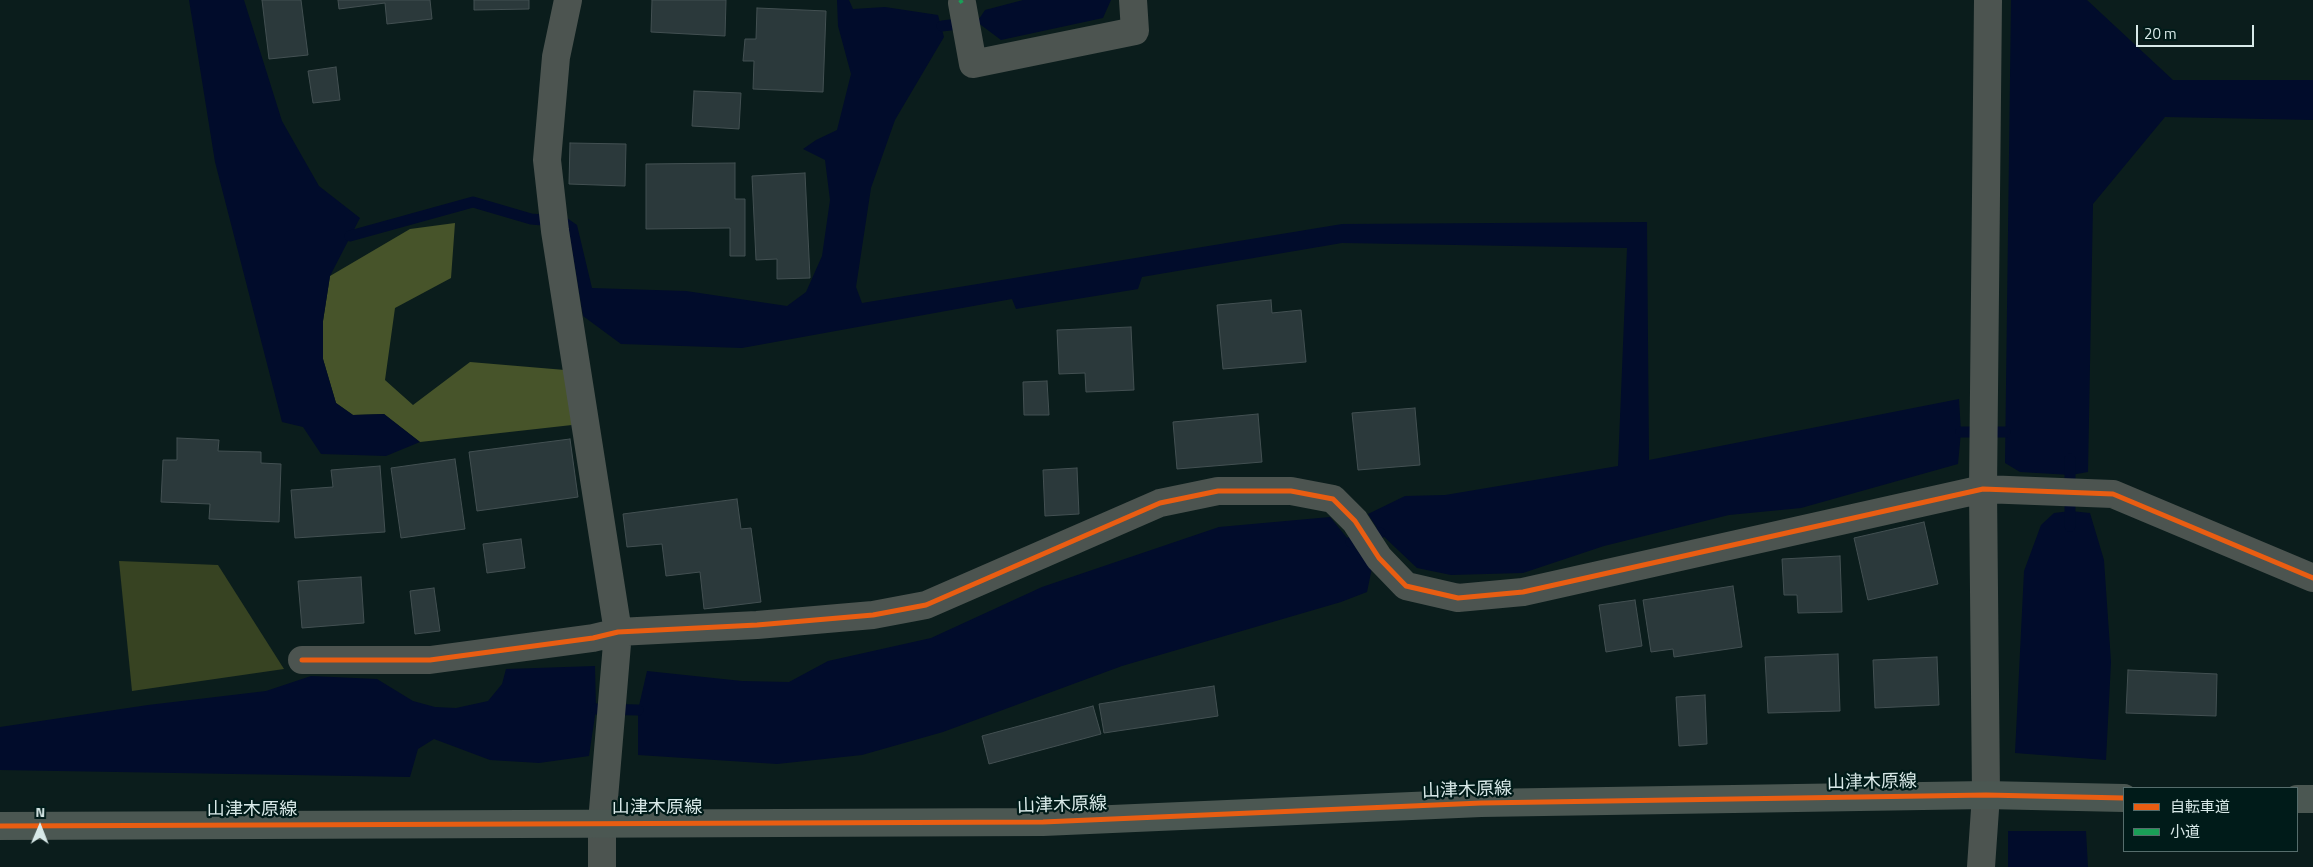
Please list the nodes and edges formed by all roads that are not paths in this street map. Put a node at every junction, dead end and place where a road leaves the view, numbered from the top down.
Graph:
1 (568, 0) edge
2 (1133, 0) edge
3 (1988, 0) edge
4 (962, 3) dead end
5 (1983, 489) junction
6 (2313, 578) edge
7 (618, 632) junction
8 (302, 660) dead end
9 (1986, 795) junction
10 (2123, 798) edge
11 (2298, 799) edge
12 (2313, 799) edge
13 (602, 822) junction
14 (0, 826) edge
15 (602, 867) edge
16 (1981, 867) edge

1 - 7 street
2 - 4 street
3 - 5 street
5 - 6 street
5 - 7 street
5 - 9 street
7 - 8 street
7 - 13 street
9 - 10 street, 山津木原線
9 - 13 street, 山津木原線
9 - 16 street
11 - 12 street
13 - 14 street, 山津木原線
13 - 15 street

